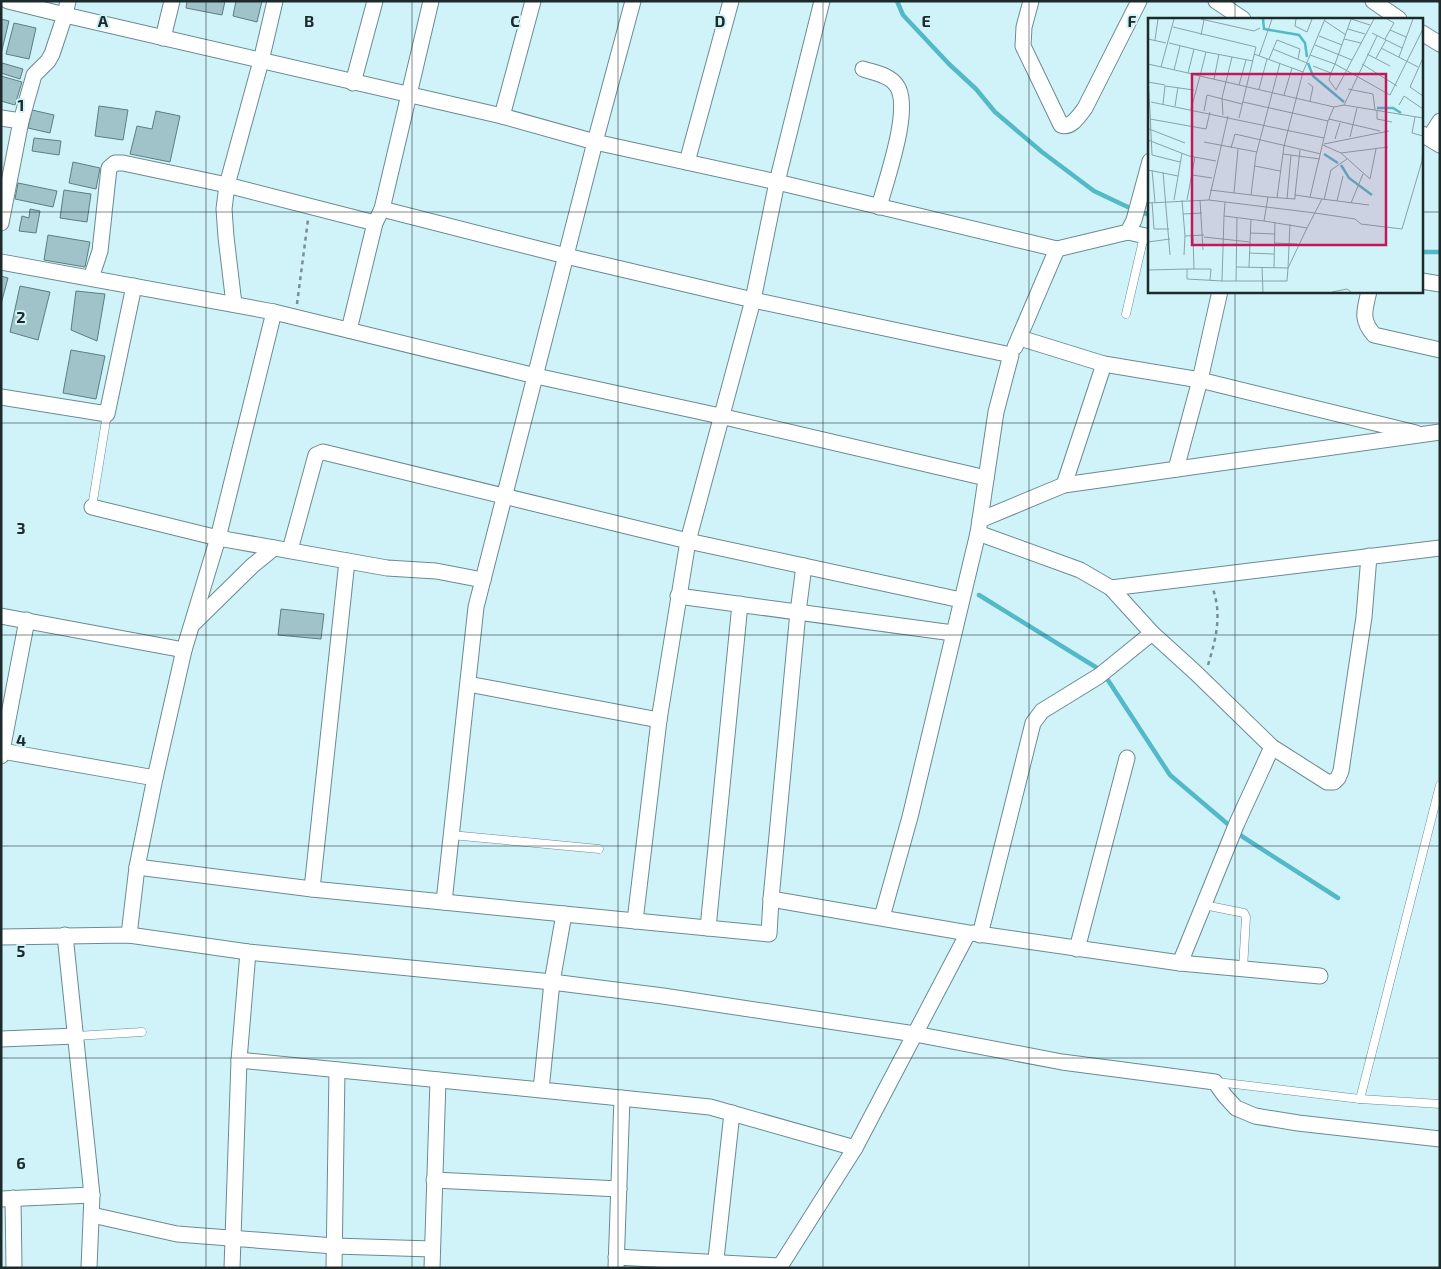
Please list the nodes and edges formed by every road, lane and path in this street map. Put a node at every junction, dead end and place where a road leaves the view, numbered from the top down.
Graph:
1 (8, 1) edge
2 (172, 1) edge
3 (275, 1) edge
4 (375, 1) edge
5 (431, 1) edge
6 (533, 1) edge
7 (633, 1) edge
8 (730, 1) edge
9 (822, 1) edge
10 (1031, 1) edge
11 (1139, 1) edge
12 (1373, 1) edge
13 (1221, 2) edge
14 (66, 8) edge
15 (1215, 18) edge
16 (1242, 18) edge
17 (1398, 18) edge
18 (1424, 34) edge
19 (164, 38) junction
20 (1440, 44) edge
21 (261, 61) junction
22 (863, 69) dead end
23 (353, 83) junction
24 (408, 96) junction
25 (502, 116) junction
26 (1, 118) edge
27 (21, 121) junction
28 (1440, 122) edge
29 (1430, 139) edge
30 (595, 142) junction
31 (686, 162) junction
32 (1148, 168) edge
33 (777, 182) junction
34 (227, 185) junction
35 (310, 206) junction
36 (879, 207) junction
37 (382, 209) junction
38 (1, 223) edge
39 (375, 223) junction
40 (1131, 226) junction
41 (1147, 236) edge
42 (1057, 249) junction
43 (566, 256) junction
44 (1, 262) edge
45 (91, 278) junction
46 (1424, 281) edge
47 (1440, 284) edge
48 (134, 286) junction
49 (1220, 292) edge
50 (1369, 292) edge
51 (753, 300) junction
52 (234, 304) junction
53 (274, 312) junction
54 (1126, 314) dead end
55 (295, 317) junction
56 (349, 330) junction
57 (1020, 338) junction
58 (1440, 350) edge
59 (1011, 355) junction
60 (1104, 364) junction
61 (536, 376) junction
62 (1200, 380) junction
63 (1, 397) edge
64 (107, 414) junction
65 (720, 416) junction
66 (1432, 434) edge
67 (1176, 469) junction
68 (986, 478) junction
69 (1064, 485) junction
70 (504, 497) junction
71 (92, 507) joint
72 (979, 526) junction
73 (218, 538) junction
74 (688, 541) junction
75 (274, 548) junction
76 (1440, 548) edge
77 (290, 550) junction
78 (1369, 556) junction
79 (347, 561) junction
80 (804, 566) junction
81 (1209, 576) junction
82 (483, 580) junction
83 (1111, 588) junction
84 (678, 596) junction
85 (961, 600) junction
86 (740, 604) junction
87 (798, 612) junction
88 (1, 616) edge
89 (27, 620) junction
90 (192, 626) junction
91 (953, 633) junction
92 (1152, 633) junction
93 (184, 650) junction
94 (1203, 680) junction
95 (468, 684) junction
96 (658, 720) junction
97 (1272, 747) junction
98 (2, 754) edge
99 (1127, 758) dead end
100 (155, 778) junction
101 (1440, 785) edge
102 (451, 835) junction
103 (599, 848) dead end
104 (136, 868) junction
105 (312, 889) junction
106 (771, 899) junction
107 (444, 902) junction
108 (1204, 905) junction
109 (564, 914) junction
110 (882, 917) junction
111 (635, 921) junction
112 (708, 928) junction
113 (974, 934) junction
114 (65, 935) junction
115 (129, 936) junction
116 (1, 937) edge
117 (1076, 949) junction
118 (248, 952) junction
119 (1180, 963) junction
120 (1243, 969) junction
121 (1320, 976) dead end
122 (552, 982) junction
123 (142, 1032) dead end
124 (915, 1034) junction
125 (76, 1036) junction
126 (1, 1039) edge
127 (239, 1060) junction
128 (337, 1070) junction
129 (438, 1080) junction
130 (1215, 1082) junction
131 (541, 1090) junction
132 (622, 1098) junction
133 (1360, 1099) junction
134 (1439, 1102) edge
135 (732, 1113) junction
136 (1440, 1139) edge
137 (855, 1148) junction
138 (434, 1180) junction
139 (619, 1189) junction
140 (92, 1195) junction
141 (7, 1199) edge
142 (92, 1215) junction
143 (233, 1240) junction
144 (334, 1246) junction
145 (432, 1249) junction
146 (616, 1262) edge
147 (715, 1265) edge
148 (779, 1267) edge
149 (14, 1268) edge
150 (89, 1268) edge
151 (232, 1268) edge
152 (334, 1268) edge
153 (432, 1268) edge

1 - 14 street
2 - 19 street
3 - 21 street
4 - 23 street
5 - 24 street
6 - 25 street
7 - 30 street
8 - 31 street
9 - 33 street
10 - 11 street
12 - 17 street
13 - 15 street
13 - 16 street
14 - 19 street
14 - 27 street
18 - 20 street
19 - 21 street
21 - 23 street
21 - 34 street
22 - 36 street
23 - 24 street
24 - 25 street
24 - 37 street
25 - 30 street
26 - 27 street
27 - 38 street
28 - 29 street
30 - 31 street
30 - 43 street
31 - 33 street
32 - 40 street
33 - 36 street
33 - 51 street
34 - 35 street
34 - 45 street
34 - 52 street
35 - 39 street
35 - 55 path
36 - 42 street
37 - 39 street
37 - 43 street
39 - 56 street
40 - 41 street
40 - 42 street
41 - 54 lane
42 - 57 street
43 - 51 street
43 - 61 street
44 - 45 street
45 - 48 street
46 - 47 street
48 - 52 street
48 - 64 street
49 - 62 street
50 - 58 street
51 - 59 street
51 - 65 street
52 - 53 street
53 - 55 street
53 - 73 street
55 - 56 street
56 - 61 street
57 - 59 street
57 - 60 street
59 - 68 street
60 - 62 street
60 - 69 street
61 - 65 street
61 - 70 street
62 - 66 street
62 - 67 street
63 - 64 street
64 - 71 lane
65 - 68 street
65 - 74 street
66 - 67 street
67 - 69 street
68 - 72 street
69 - 72 street
70 - 74 street
70 - 77 street
70 - 82 street
71 - 73 street
72 - 83 street
72 - 85 street
73 - 75 street
73 - 90 street
74 - 80 street
74 - 84 street
75 - 77 street
75 - 90 street
76 - 78 street
77 - 79 street
78 - 81 street
78 - 97 street
79 - 82 street
79 - 105 street
80 - 85 street
80 - 87 street
81 - 83 street
81 - 94 path
82 - 95 street
83 - 92 street
84 - 86 street
84 - 96 street
85 - 91 street
86 - 87 street
86 - 112 street
87 - 91 street
87 - 106 street
88 - 89 street
89 - 93 street
89 - 98 street
90 - 93 street
91 - 110 street
92 - 94 street
92 - 113 street
93 - 100 street
94 - 97 street
95 - 96 street
95 - 102 street
96 - 111 street
97 - 108 street
98 - 100 street
99 - 117 street
100 - 104 street
101 - 133 lane
102 - 103 lane
102 - 107 street
104 - 105 street
104 - 115 street
105 - 107 street
106 - 110 street
106 - 112 street
107 - 109 street
108 - 119 street
108 - 120 lane
109 - 111 street
109 - 122 street
110 - 113 street
111 - 112 street
113 - 117 street
113 - 124 street
114 - 115 street
114 - 116 street
114 - 125 street
115 - 118 street
117 - 119 street
118 - 122 street
118 - 127 street
119 - 120 street
120 - 121 street
122 - 124 street
122 - 131 street
123 - 125 lane
124 - 130 street
124 - 137 street
125 - 126 street
125 - 140 street
127 - 128 street
127 - 143 street
128 - 129 street
128 - 144 street
129 - 131 street
129 - 138 street
130 - 133 lane
130 - 136 street
131 - 132 street
132 - 135 street
132 - 139 street
133 - 134 lane
135 - 137 street
135 - 147 street
137 - 148 street
138 - 139 street
138 - 145 street
139 - 146 street
140 - 141 street
140 - 142 street
141 - 149 street
142 - 143 street
142 - 150 street
143 - 144 street
143 - 151 street
144 - 145 street
144 - 152 street
145 - 153 street
146 - 147 street
147 - 148 street

